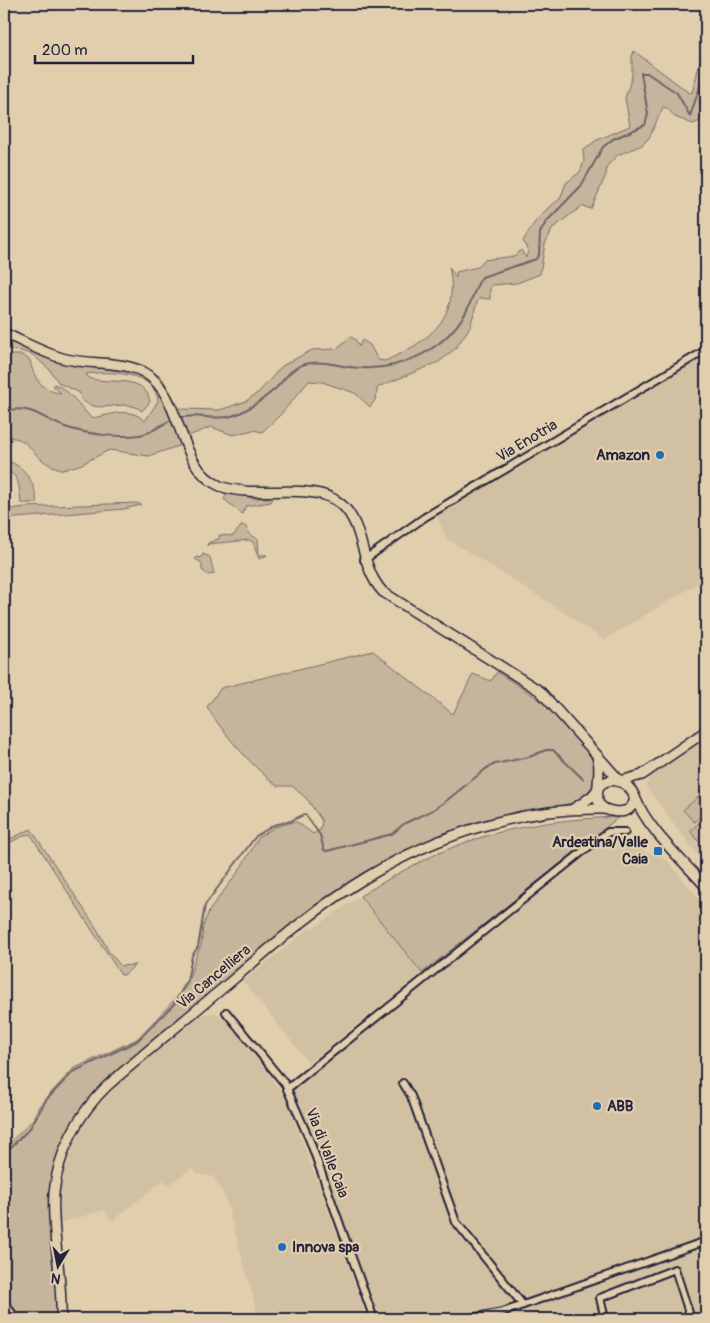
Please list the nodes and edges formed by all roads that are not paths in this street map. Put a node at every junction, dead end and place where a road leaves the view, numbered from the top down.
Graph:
1 (4, 333) edge
2 (706, 350) edge
3 (364, 560) junction
4 (706, 731) edge
5 (596, 754) junction
6 (642, 775) junction
7 (620, 781) junction
8 (598, 789) junction
9 (633, 793) junction
10 (573, 809) junction
11 (604, 809) junction
12 (624, 811) junction
13 (649, 823) junction
14 (626, 832) dead end
15 (706, 888) edge
16 (226, 1012) dead end
17 (403, 1083) dead end
18 (288, 1089) junction
19 (706, 1241) edge
20 (4, 1302) edge
21 (523, 1305) junction
22 (16, 1319) edge
23 (61, 1319) edge
24 (374, 1319) edge
25 (466, 1319) edge
26 (605, 1319) edge
27 (691, 1319) edge

1 - 3 main road
2 - 3 street, Via Enotria
3 - 5 main road
4 - 6 main road
5 - 7 main road
5 - 8 main road
6 - 7 main road
6 - 9 main road
7 - 8 main road
7 - 9 main road
8 - 10 main road, Via Cancelliera
8 - 11 main road
9 - 12 main road
9 - 13 main road
10 - 11 main road, Via Cancelliera
10 - 23 main road, Via Cancelliera
11 - 12 main road
12 - 13 main road
13 - 15 main road
14 - 18 street
16 - 18 street, Via di Valle Caia
17 - 21 street
18 - 24 street, Via di Valle Caia
19 - 21 street
20 - 22 street
21 - 25 street
26 - 27 street

